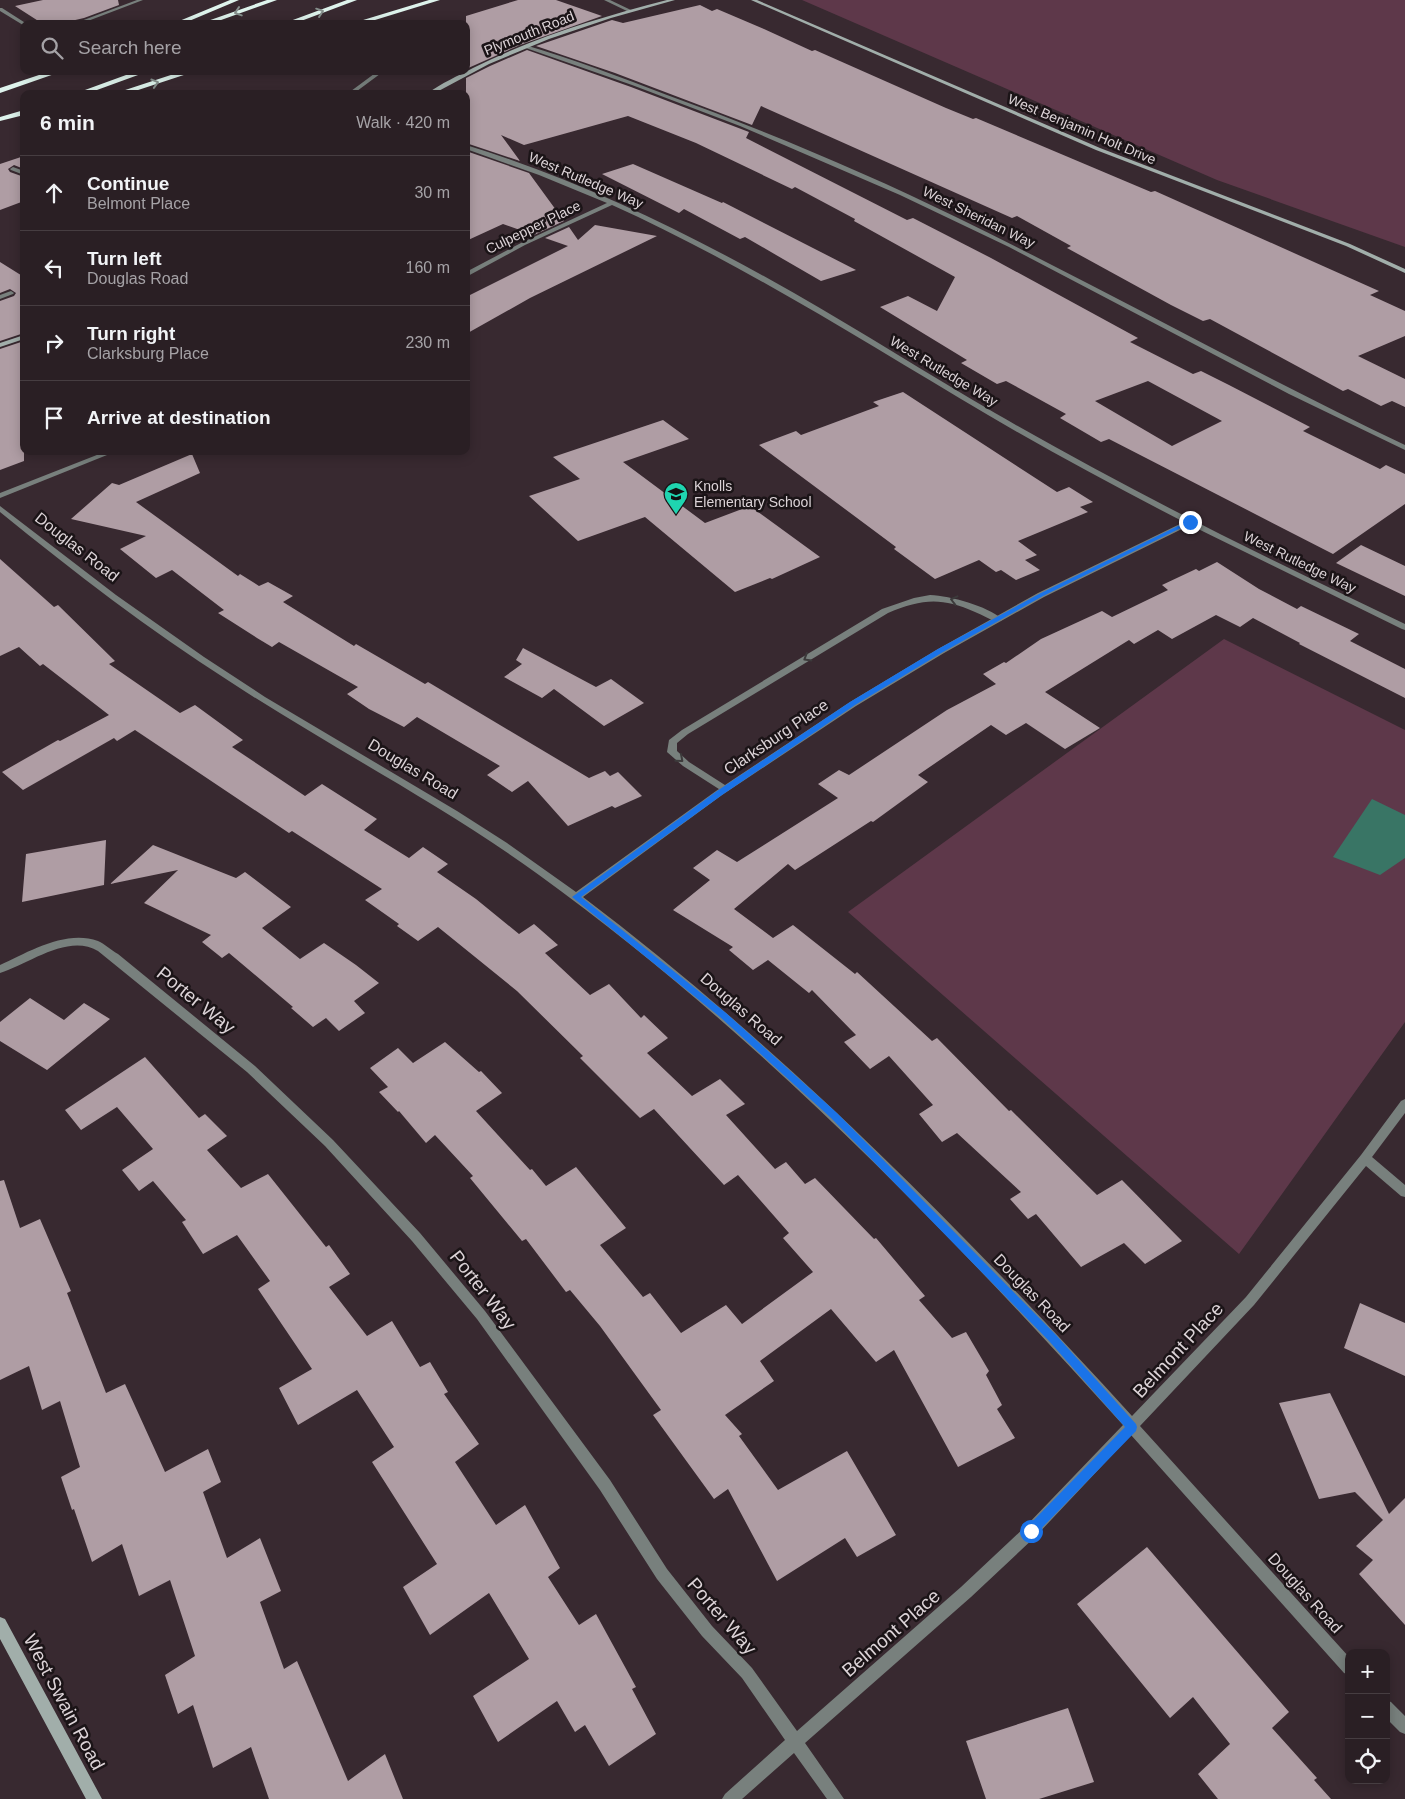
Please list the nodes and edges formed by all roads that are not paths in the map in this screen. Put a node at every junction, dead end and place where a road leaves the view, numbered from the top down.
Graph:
1 (141, 0) edge
2 (236, 0) edge
3 (274, 0) edge
4 (354, 0) edge
5 (437, 0) edge
6 (606, 0) edge
7 (673, 0) edge
8 (753, 0) edge
9 (0, 9) edge
10 (631, 11) junction
11 (86, 20) edge
12 (185, 20) edge
13 (214, 20) edge
14 (296, 20) edge
15 (367, 20) edge
16 (20, 21) edge
17 (525, 46) junction
18 (470, 72) edge
19 (47, 75) edge
20 (133, 75) edge
21 (179, 75) edge
22 (376, 75) edge
23 (464, 75) edge
24 (90, 90) edge
25 (130, 90) edge
26 (355, 90) edge
27 (436, 90) edge
28 (0, 91) edge
29 (20, 114) edge
30 (20, 118) edge
31 (0, 121) edge
32 (470, 148) edge
33 (13, 169) dead end
34 (20, 172) edge
35 (611, 203) junction
36 (1405, 271) edge
37 (470, 273) edge
38 (11, 293) dead end
39 (0, 297) edge
40 (20, 338) edge
41 (0, 345) edge
42 (1405, 448) edge
43 (104, 455) edge
44 (0, 496) edge
45 (0, 508) edge
46 (1190, 522) junction
47 (998, 618) junction
48 (1405, 627) edge
49 (725, 789) junction
50 (576, 897) junction
51 (0, 969) edge
52 (1405, 1104) edge
53 (1365, 1158) junction
54 (1405, 1192) edge
55 (1132, 1427) junction
56 (0, 1624) edge
57 (1345, 1664) edge
58 (1390, 1712) edge
59 (1405, 1727) edge
60 (797, 1741) junction
61 (94, 1799) edge
62 (730, 1799) edge
63 (836, 1799) edge

1 - 11 street
2 - 12 highway
3 -> 13 highway
14 -> 4 highway
5 - 15 highway
6 - 10 street
7 - 10 main road, Plymouth Road
8 - 36 main road, West Benjamin Holt Drive
9 - 16 street
10 - 17 main road, Plymouth Road
17 - 18 main road, Plymouth Road
17 - 42 street, West Sheridan Way
19 - 28 highway
20 - 24 highway
25 -> 21 highway
22 - 26 street
23 - 27 main road, Plymouth Road
29 - 31 highway
30 - 31 highway
32 - 35 street, West Rutledge Way
33 - 34 street
35 - 37 street, Culpepper Place
35 - 46 street, West Rutledge Way
38 - 39 street
40 - 41 main road
43 - 44 street
45 - 50 street, Douglas Road
46 - 47 street, Clarksburg Place
46 - 48 street, West Rutledge Way
47 - 49 street, Clarksburg Place
47 -> 49 street
49 - 50 street, Clarksburg Place
50 - 55 street, Douglas Road
51 - 60 street, Porter Way
52 - 53 street, Belmont Place
53 - 54 street
53 - 55 street, Belmont Place
55 - 57 street, Douglas Road
55 - 60 street, Belmont Place
56 - 61 main road, West Swain Road
58 - 59 street
60 - 62 street, Belmont Place
60 - 63 street, Porter Way

